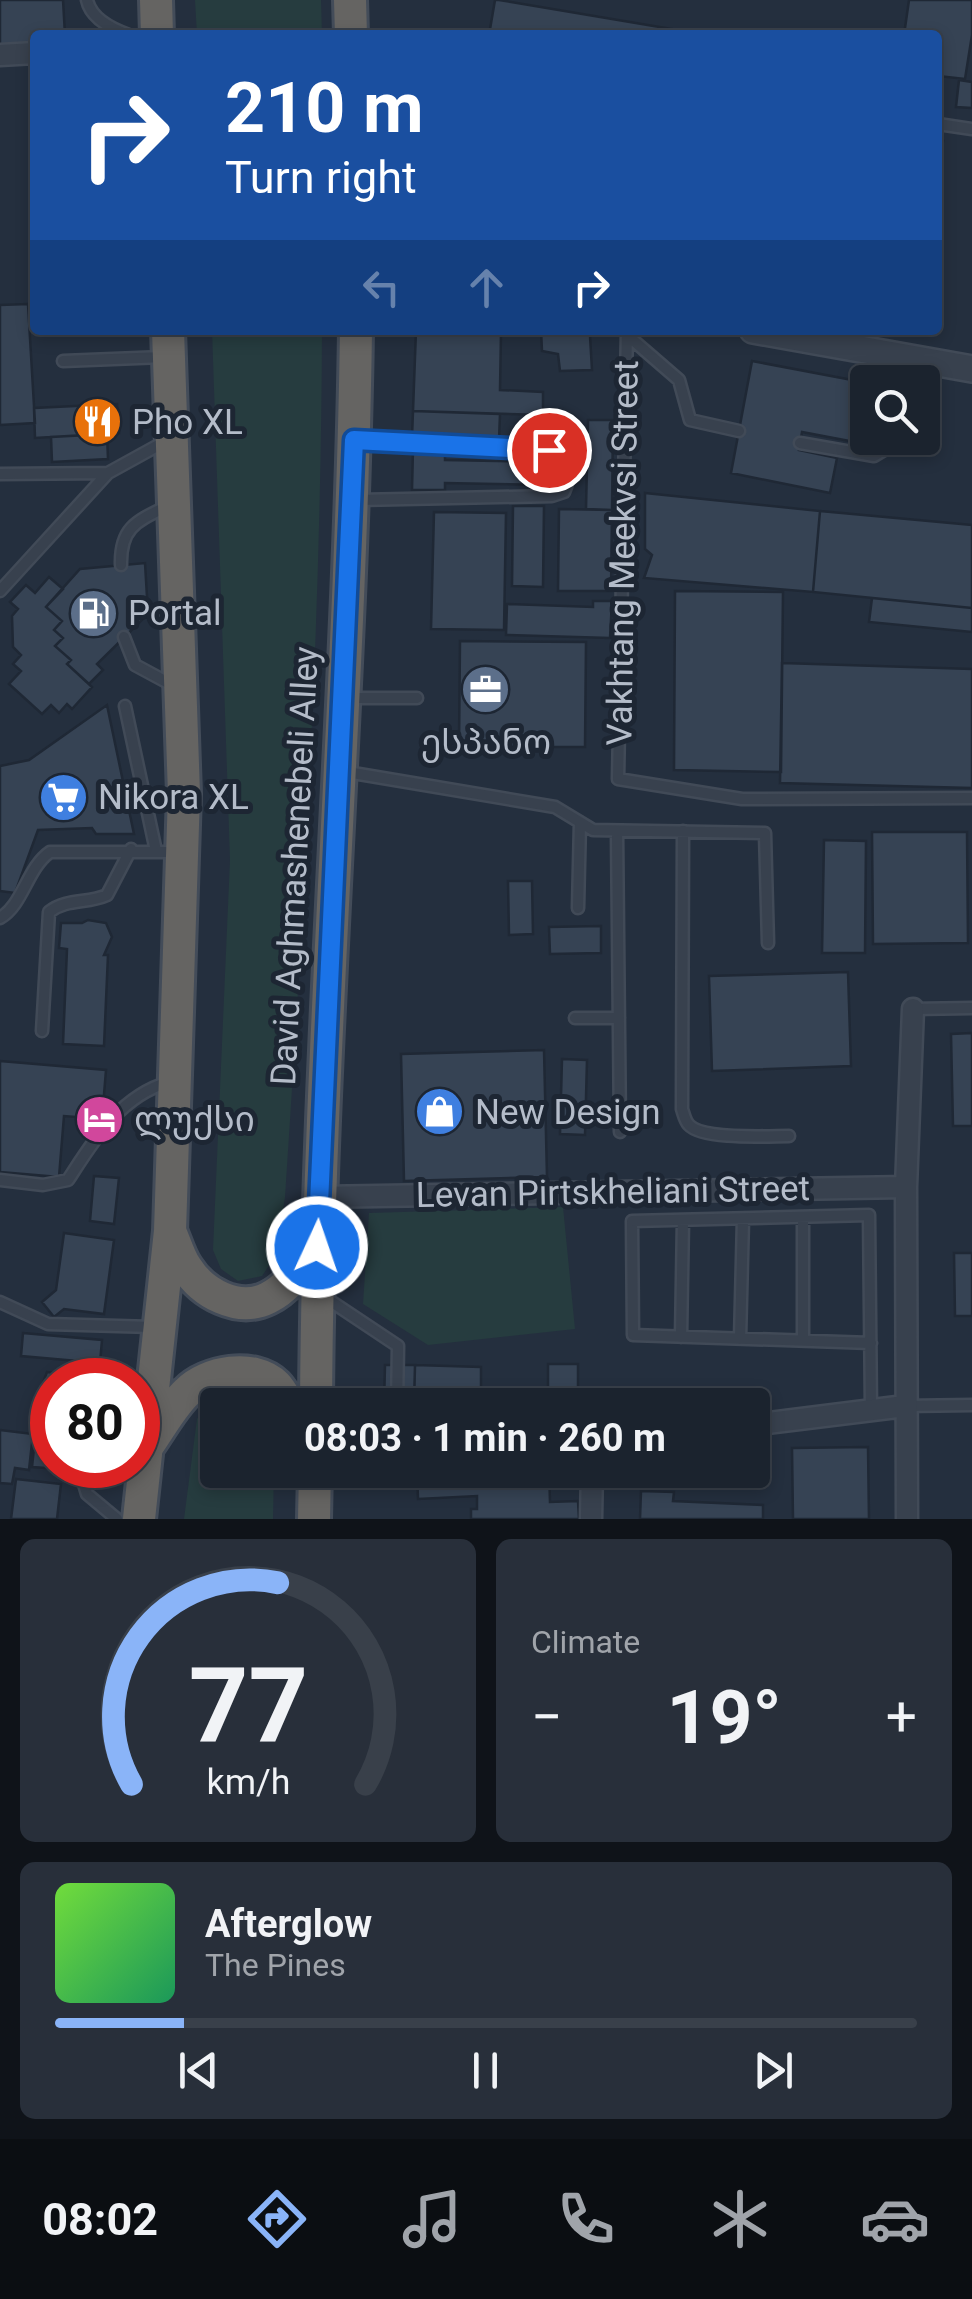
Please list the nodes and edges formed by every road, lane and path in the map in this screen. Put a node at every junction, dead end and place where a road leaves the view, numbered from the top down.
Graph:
1 (88, 0) edge
2 (156, 0) edge
3 (350, 0) edge
4 (119, 30) edge
5 (157, 30) edge
6 (351, 30) edge
7 (30, 53) edge
8 (0, 55) edge
9 (942, 125) edge
10 (972, 129) edge
11 (356, 335) edge
12 (627, 335) edge
13 (630, 335) edge
14 (779, 335) edge
15 (168, 343) edge
16 (63, 361) dead end
17 (936, 365) edge
18 (940, 365) edge
19 (972, 369) edge
20 (739, 430) dead end
21 (172, 438) junction
22 (354, 440) junction
23 (800, 443) dead end
24 (850, 452) edge
25 (108, 473) junction
26 (0, 474) edge
27 (352, 500) junction
28 (174, 503) junction
29 (120, 566) dead end
30 (0, 591) edge
31 (124, 637) dead end
32 (180, 689) junction
33 (344, 698) junction
34 (416, 698) dead end
35 (125, 706) dead end
36 (341, 772) junction
37 (972, 798) edge
38 (580, 822) junction
39 (684, 831) junction
40 (618, 832) junction
41 (131, 850) junction
42 (169, 851) junction
43 (578, 908) dead end
44 (0, 918) edge
45 (768, 943) dead end
46 (972, 1008) edge
47 (913, 1010) joint
48 (575, 1018) dead end
49 (619, 1018) junction
50 (42, 1031) dead end
51 (174, 1080) junction
52 (620, 1132) dead end
53 (789, 1136) dead end
54 (0, 1180) edge
55 (906, 1186) junction
56 (320, 1198) junction
57 (803, 1217) junction
58 (743, 1218) junction
59 (683, 1220) junction
60 (170, 1231) junction
61 (317, 1247) junction
62 (317, 1292) junction
63 (0, 1302) edge
64 (159, 1328) junction
65 (681, 1337) junction
66 (740, 1339) junction
67 (803, 1341) junction
68 (871, 1343) junction
69 (153, 1358) edge
70 (278, 1388) edge
71 (316, 1388) edge
72 (397, 1388) edge
73 (972, 1405) edge
74 (906, 1406) junction
75 (872, 1410) junction
76 (770, 1424) edge
77 (160, 1427) edge
78 (85, 1488) edge
79 (143, 1488) edge
80 (315, 1488) edge
81 (592, 1488) edge
82 (118, 1519) edge
83 (140, 1519) edge
84 (314, 1519) edge
85 (591, 1519) edge
86 (907, 1519) edge

1 - 4 lane
2 - 5 highway
3 - 6 highway
7 - 8 street
9 - 10 lane
11 - 22 highway, David Aghmashenebeli Alley
12 - 37 lane, Vakhtang Meekvsi Street
13 - 20 lane
14 - 17 street
15 - 16 lane
15 - 21 highway
18 - 19 street
21 - 25 lane
21 - 28 highway
22 - 27 highway, David Aghmashenebeli Alley
22 - 27 lane
23 - 24 lane
25 - 26 lane
25 - 30 lane
27 - 33 highway, David Aghmashenebeli Alley
28 - 29 lane
28 - 32 highway
31 - 32 lane
32 - 42 highway
33 - 34 lane
33 - 36 highway, David Aghmashenebeli Alley
35 - 42 lane
36 - 38 lane
36 - 56 highway, David Aghmashenebeli Alley
38 - 40 lane
38 - 43 lane
39 - 40 lane
39 - 45 lane
39 - 53 lane
40 - 49 lane
41 - 42 lane
41 - 44 lane
41 - 50 lane
42 - 51 highway
46 - 47 lane
47 - 55 street
48 - 49 lane
49 - 52 lane
51 - 54 lane
51 - 60 highway
55 - 56 street, Levan Pirtskheliani Street
55 - 74 street
56 - 61 highway, David Aghmashenebeli Alley
57 - 58 lane
57 - 67 lane
57 - 68 lane
58 - 59 lane
58 - 66 lane
59 - 65 lane
59 - 65 lane
60 - 61 highway
60 - 64 highway
61 - 62 highway, David Aghmashenebeli Alley
62 - 71 highway, David Aghmashenebeli Alley
62 - 72 lane
63 - 64 lane
64 - 69 highway
65 - 66 lane
66 - 67 lane
67 - 68 lane
68 - 75 lane
70 - 77 highway
73 - 74 lane
74 - 75 street
74 - 86 street
75 - 76 street
78 - 82 lane
79 - 83 highway
80 - 84 highway
81 - 85 street

